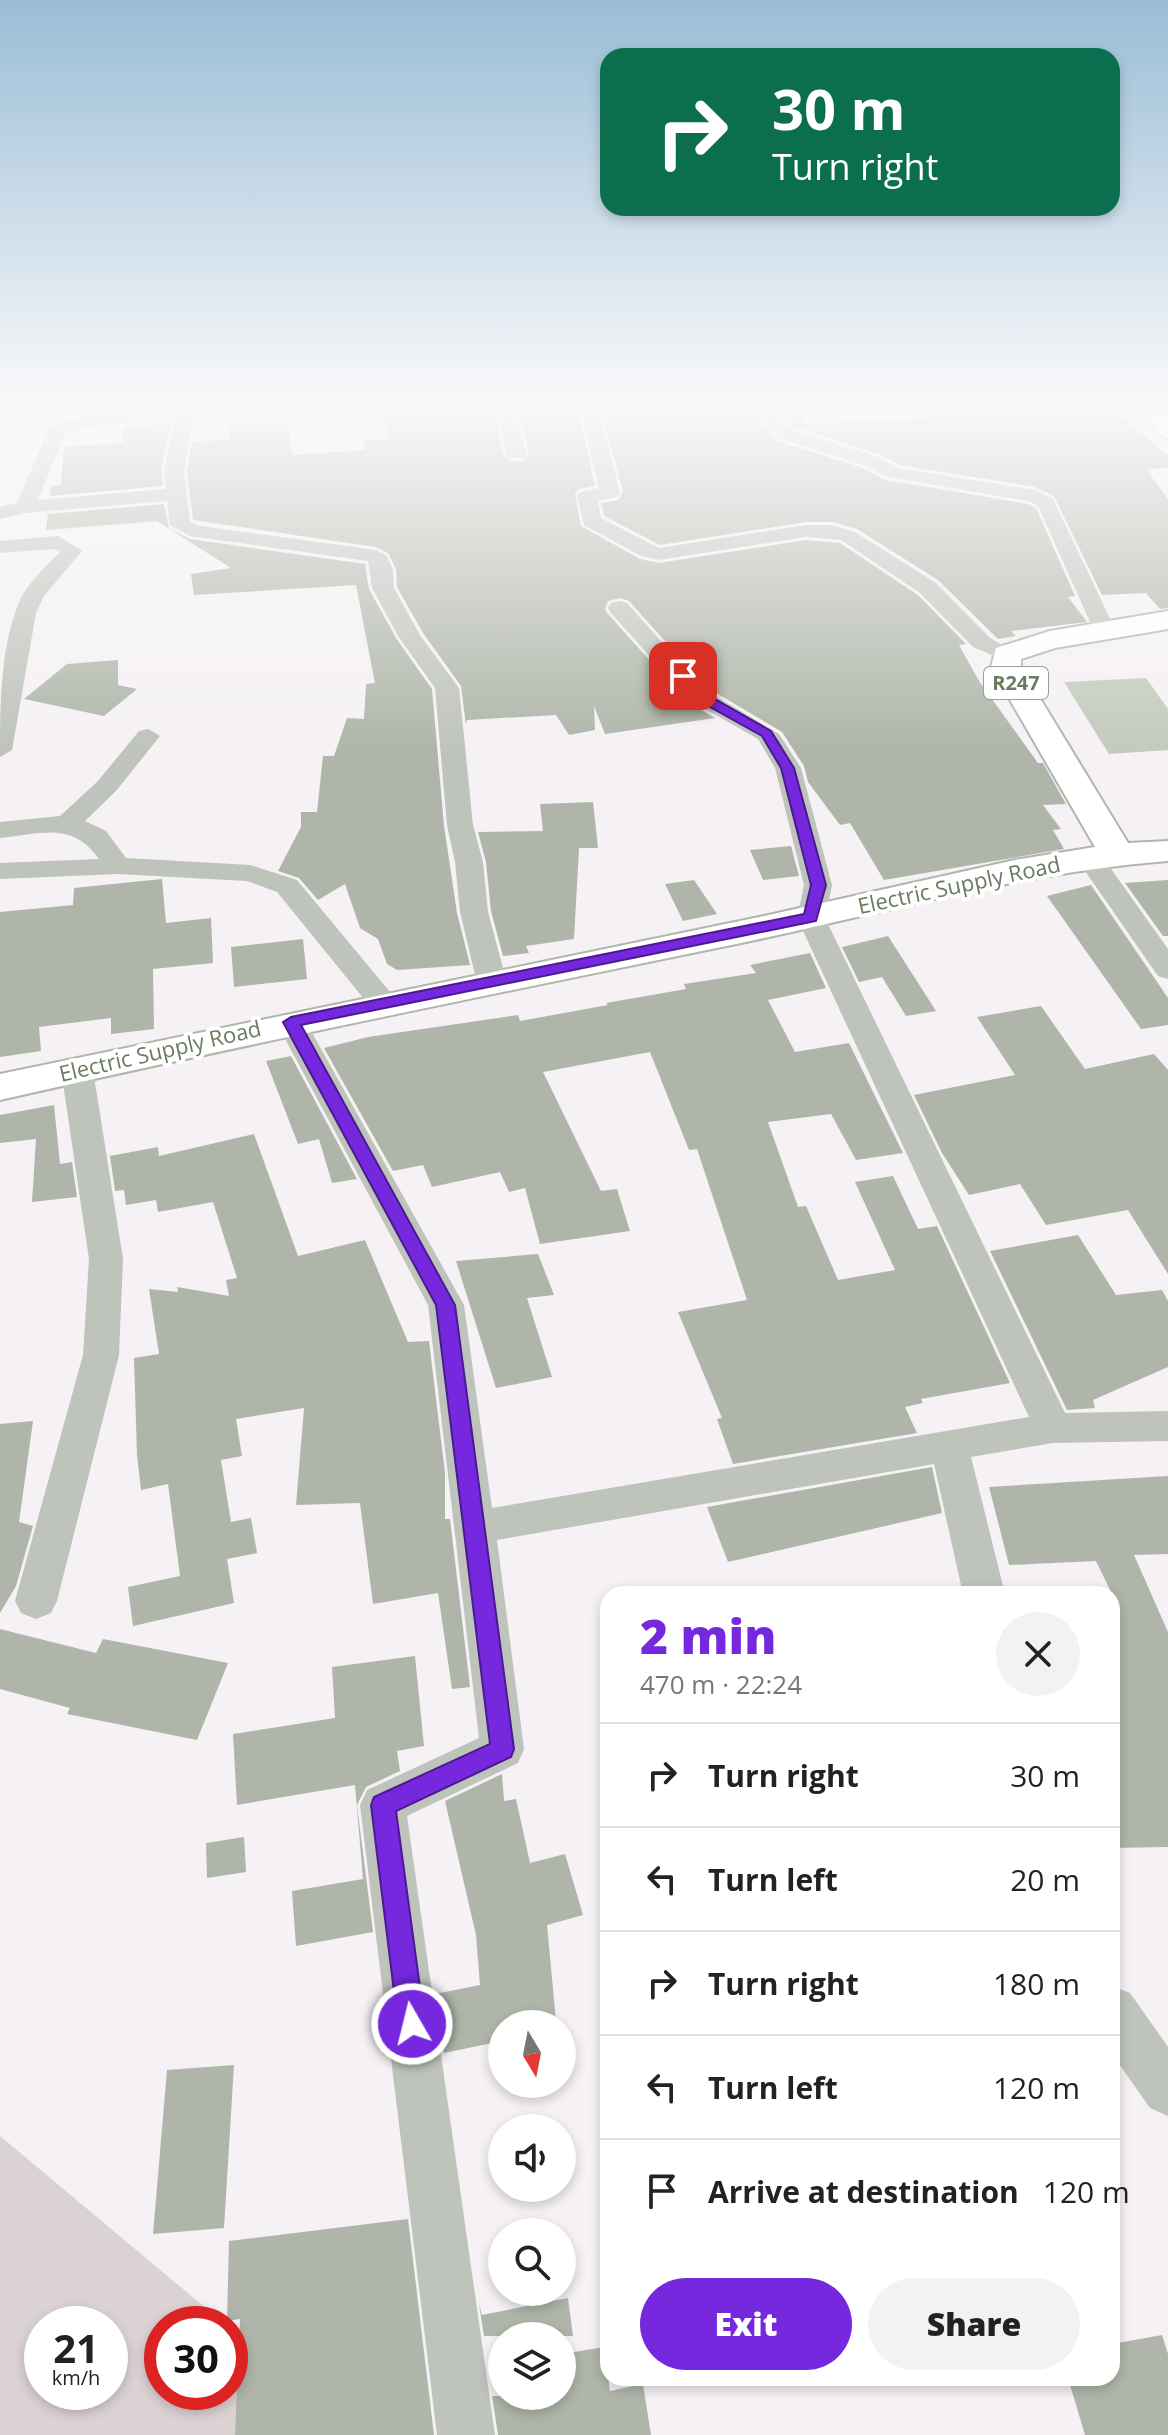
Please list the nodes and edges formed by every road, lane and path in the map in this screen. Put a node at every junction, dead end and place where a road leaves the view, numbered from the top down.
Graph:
1 (179, 521) edge
2 (591, 521) edge
3 (1054, 521) edge
4 (0, 547) edge
5 (619, 608) dead end
6 (1168, 620) edge
7 (1105, 631) junction
8 (1006, 654) junction
9 (148, 736) dead end
10 (0, 750) edge
11 (68, 823) junction
12 (0, 830) edge
13 (1168, 851) edge
14 (1102, 856) junction
15 (118, 866) junction
16 (0, 871) edge
17 (811, 918) junction
18 (1168, 970) edge
19 (492, 983) junction
20 (384, 1004) junction
21 (291, 1022) junction
22 (77, 1070) junction
23 (0, 1087) edge
24 (1168, 1426) edge
25 (1053, 1428) junction
26 (949, 1446) junction
27 (475, 1527) junction
28 (982, 1586) edge
29 (36, 1601) dead end
30 (1120, 2022) edge
31 (1168, 2090) edge
32 (466, 2435) edge

1 - 19 street
2 - 8 street
3 - 7 street
4 - 10 street
5 - 17 street
6 - 7 main road, R247
7 - 8 main road, R247
8 - 14 main road, R247
9 - 11 street
11 - 12 street
11 - 15 street
13 - 14 main road, Electric Supply Road
14 - 17 main road, Electric Supply Road
14 - 18 street
15 - 16 street
15 - 20 street
17 - 19 main road, Electric Supply Road
17 - 25 street
19 - 20 main road, Electric Supply Road
20 - 21 main road, Electric Supply Road
21 - 22 main road, Electric Supply Road
21 - 27 street
22 - 23 main road, Electric Supply Road
22 - 29 street
24 - 25 street
25 - 26 street
26 - 27 street
26 - 28 street
27 - 32 street
30 - 31 street

